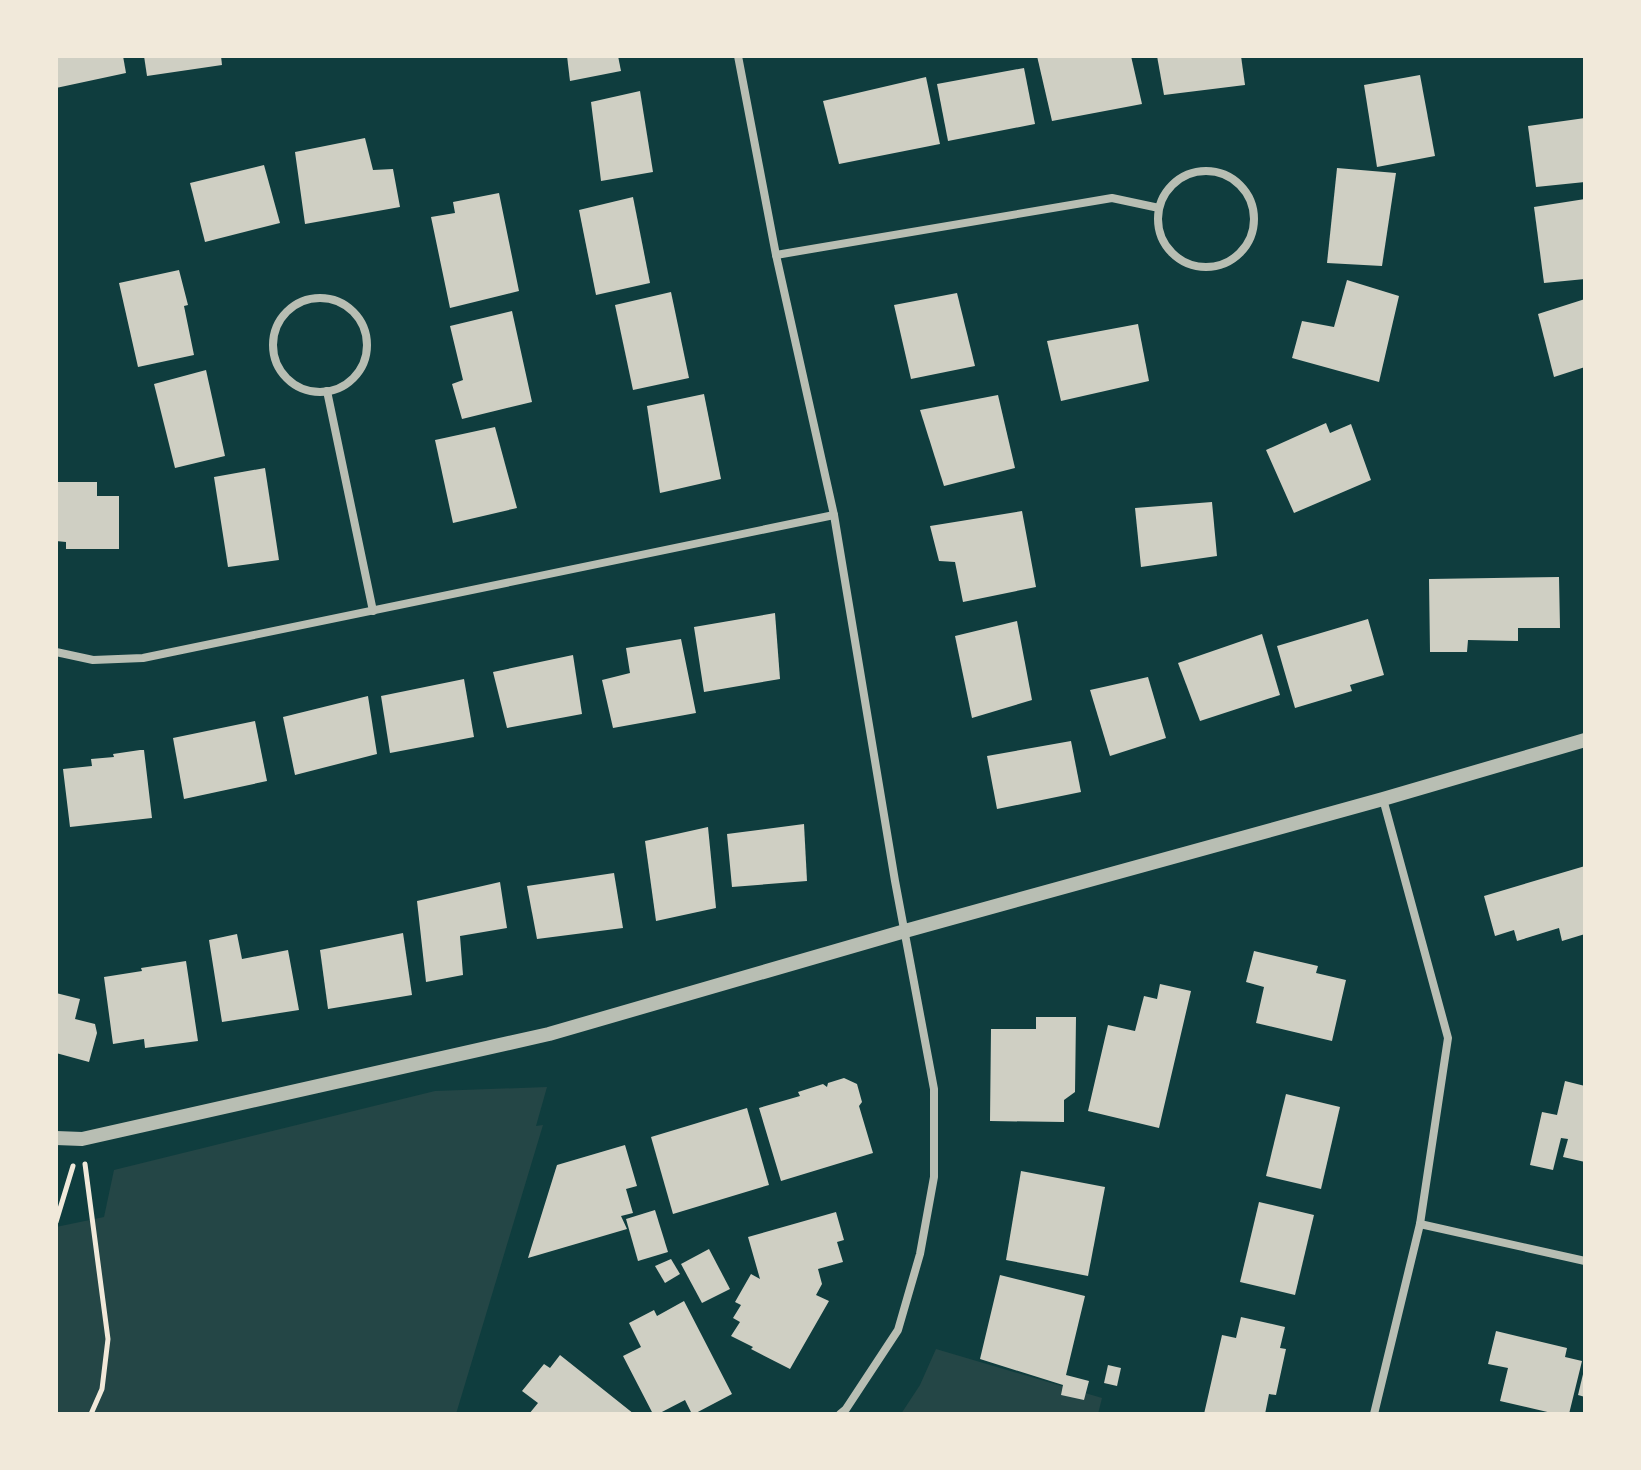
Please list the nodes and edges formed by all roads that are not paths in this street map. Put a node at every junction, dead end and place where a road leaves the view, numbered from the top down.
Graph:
1 (738, 56) edge
2 (1159, 208) junction
3 (776, 255) junction
4 (327, 391) junction
5 (834, 515) junction
6 (373, 611) junction
7 (56, 652) edge
8 (1585, 740) edge
9 (1383, 799) junction
10 (905, 931) junction
11 (56, 1138) edge
12 (1420, 1224) junction
13 (1585, 1261) edge
14 (840, 1414) edge
15 (1374, 1414) edge

1 - 3 street
2 - 2 street
2 - 3 street
3 - 5 street
4 - 4 street
4 - 6 street
5 - 6 street
5 - 10 street
6 - 7 street
8 - 9 street
9 - 10 street
9 - 12 street
10 - 11 street
10 - 14 street
12 - 13 street
12 - 15 street

